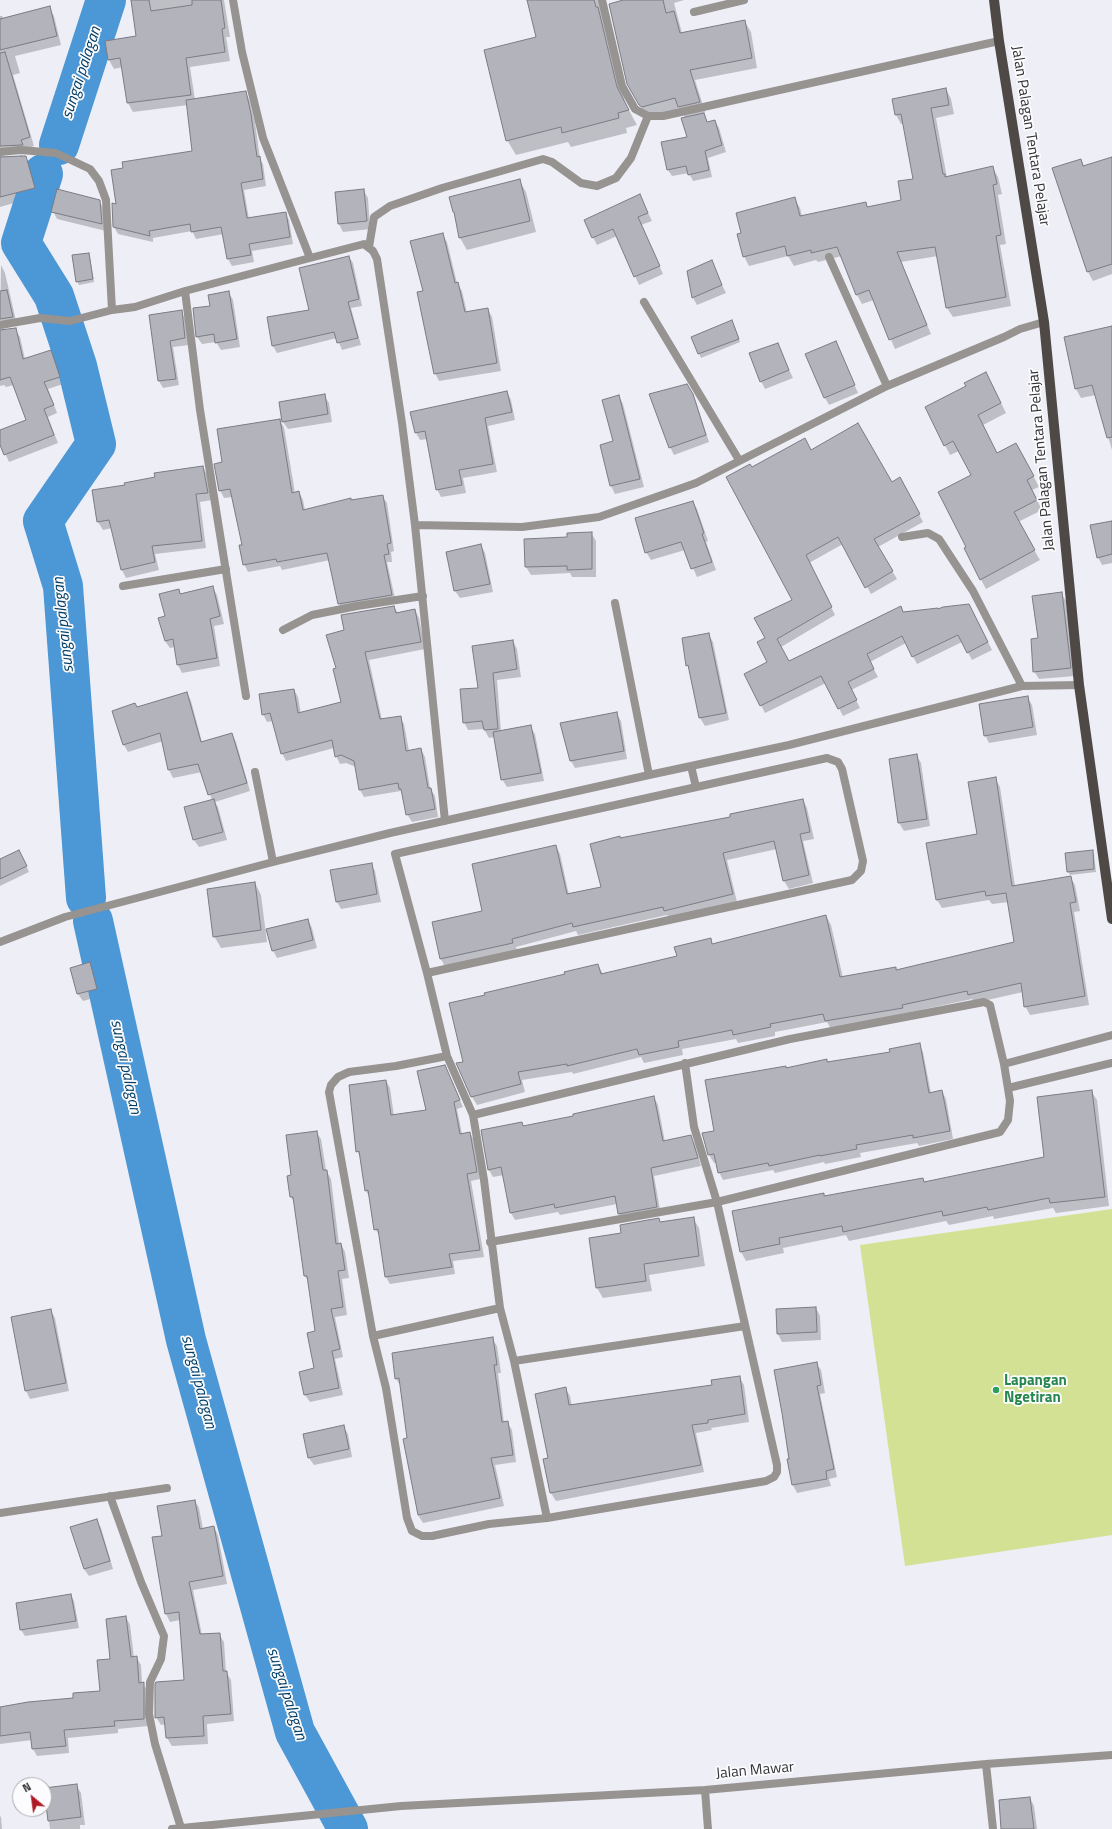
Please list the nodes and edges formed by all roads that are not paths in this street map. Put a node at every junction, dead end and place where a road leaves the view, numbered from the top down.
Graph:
1 (233, 0) edge
2 (602, 0) edge
3 (744, 0) edge
4 (994, 0) edge
5 (694, 12) dead end
6 (999, 41) junction
7 (648, 116) junction
8 (0, 152) edge
9 (369, 247) junction
10 (829, 257) dead end
11 (310, 258) junction
12 (185, 291) junction
13 (644, 302) dead end
14 (112, 310) junction
15 (1044, 322) junction
16 (0, 325) edge
17 (887, 386) junction
18 (740, 460) junction
19 (415, 525) junction
20 (902, 537) dead end
21 (226, 569) junction
22 (123, 586) dead end
23 (423, 596) junction
24 (615, 603) dead end
25 (283, 630) dead end
26 (1079, 685) junction
27 (1022, 686) junction
28 (246, 696) dead end
29 (691, 766) junction
30 (255, 772) dead end
31 (649, 775) junction
32 (696, 787) junction
33 (445, 821) junction
34 (273, 862) junction
35 (1112, 919) edge
36 (0, 942) edge
37 (427, 973) junction
38 (1112, 1035) edge
39 (447, 1056) junction
40 (685, 1063) junction
41 (1112, 1063) edge
42 (1004, 1064) junction
43 (1008, 1088) junction
44 (473, 1115) junction
45 (717, 1202) junction
46 (490, 1242) junction
47 (500, 1308) junction
48 (745, 1326) junction
49 (374, 1336) junction
50 (514, 1361) junction
51 (168, 1488) dead end
52 (110, 1496) junction
53 (0, 1513) edge
54 (547, 1518) junction
55 (1112, 1755) edge
56 (986, 1764) junction
57 (705, 1790) junction
58 (181, 1828) edge
59 (172, 1829) edge
60 (708, 1829) edge
61 (993, 1829) edge

1 - 11 street
2 - 7 street
3 - 5 street
4 - 6 main road, Jalan Palagan Tentara Pelajar
6 - 7 street
6 - 15 main road, Jalan Palagan Tentara Pelajar
7 - 9 street
8 - 14 street
9 - 11 street
9 - 19 street
10 - 17 street
11 - 12 street
12 - 14 street
12 - 21 street
13 - 18 street
14 - 16 street
15 - 17 street
15 - 26 main road, Jalan Palagan Tentara Pelajar
17 - 18 street
18 - 19 street
19 - 23 street
20 - 27 street
21 - 22 street
21 - 28 street
23 - 25 street
23 - 33 street
24 - 31 street
26 - 27 street
26 - 35 main road, Jalan Palagan Tentara Pelajar
27 - 29 street
29 - 31 street
29 - 32 street
30 - 34 street
31 - 33 street
32 - 37 street
32 - 37 street
33 - 34 street
34 - 36 street
37 - 39 street
38 - 42 street
39 - 44 street
39 - 49 street
40 - 42 street
40 - 44 street
40 - 45 street
41 - 43 street
42 - 43 street
43 - 45 street
44 - 46 street
45 - 46 street
45 - 48 street
46 - 47 street
47 - 49 street
47 - 50 street
48 - 50 street
48 - 54 street
49 - 54 street
50 - 54 street
51 - 52 street
52 - 53 street
52 - 58 street
55 - 56 street, Jalan Mawar
56 - 57 street, Jalan Mawar
56 - 61 street
57 - 58 street, Jalan Mawar
57 - 60 street
58 - 59 street, Jalan Mawar

